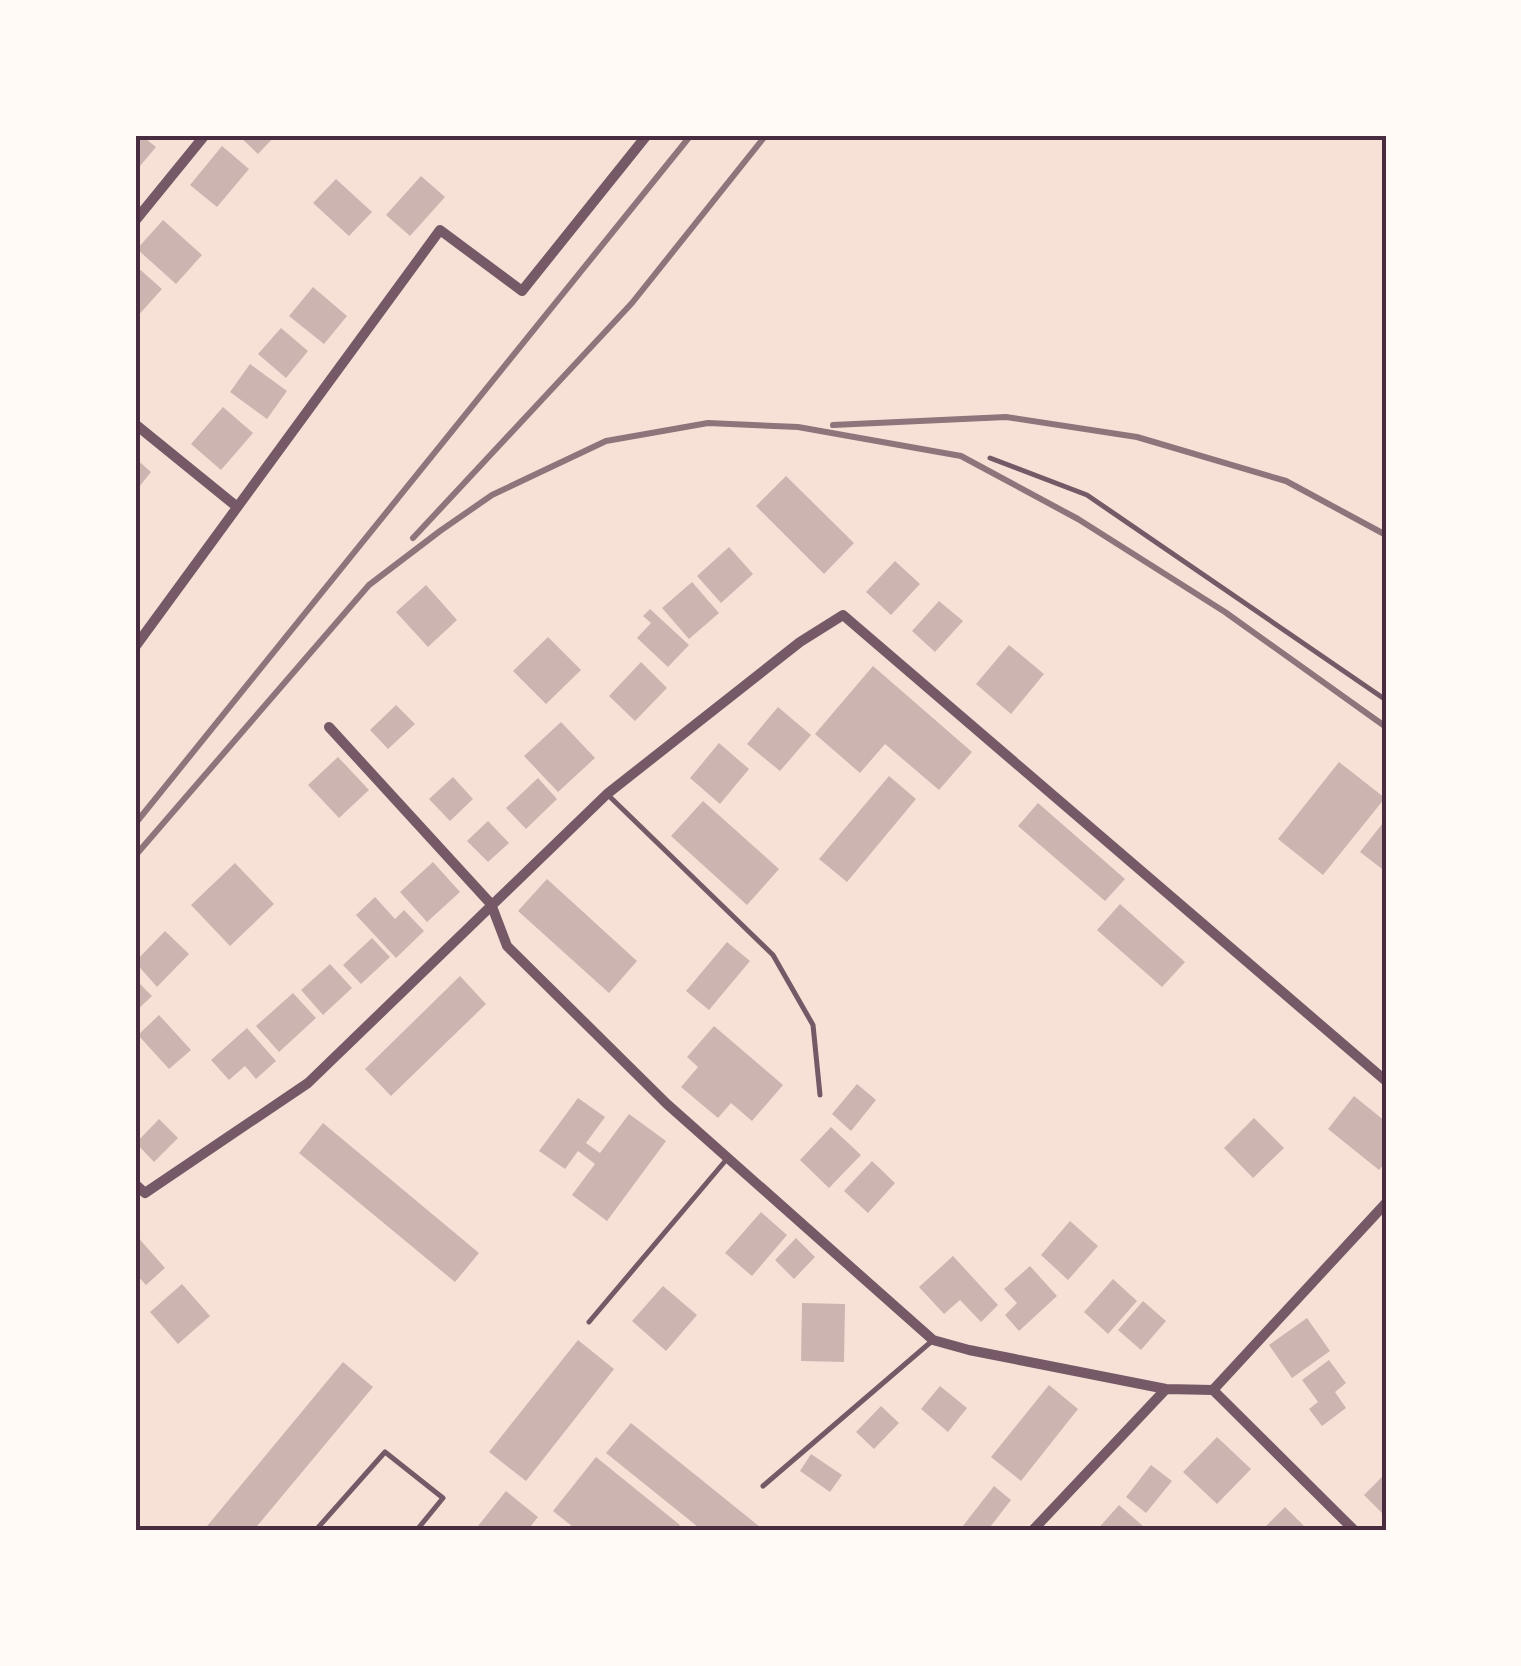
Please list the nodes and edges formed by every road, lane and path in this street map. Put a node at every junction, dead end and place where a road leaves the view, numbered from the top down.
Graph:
1 (205, 135) edge
2 (647, 135) edge
3 (135, 222) edge
4 (135, 424) edge
5 (990, 458) dead end
6 (236, 506) junction
7 (135, 647) edge
8 (1386, 700) edge
9 (329, 727) dead end
10 (607, 794) junction
11 (491, 904) junction
12 (1386, 1080) edge
13 (820, 1095) dead end
14 (727, 1160) junction
15 (135, 1184) edge
16 (1386, 1203) edge
17 (590, 1322) dead end
18 (933, 1340) junction
19 (1166, 1388) junction
20 (1213, 1390) junction
21 (763, 1486) dead end
22 (315, 1531) edge
23 (416, 1531) edge
24 (1032, 1531) edge
25 (1355, 1531) edge

1 - 3 street
2 - 6 street
4 - 6 street
5 - 8 lane
6 - 7 street
9 - 11 street
10 - 11 street
10 - 12 street
10 - 13 lane
11 - 14 street
11 - 15 street
14 - 17 lane
14 - 18 street
16 - 20 street
18 - 19 street
18 - 21 lane
19 - 20 street
19 - 24 street
20 - 25 street
22 - 23 lane

